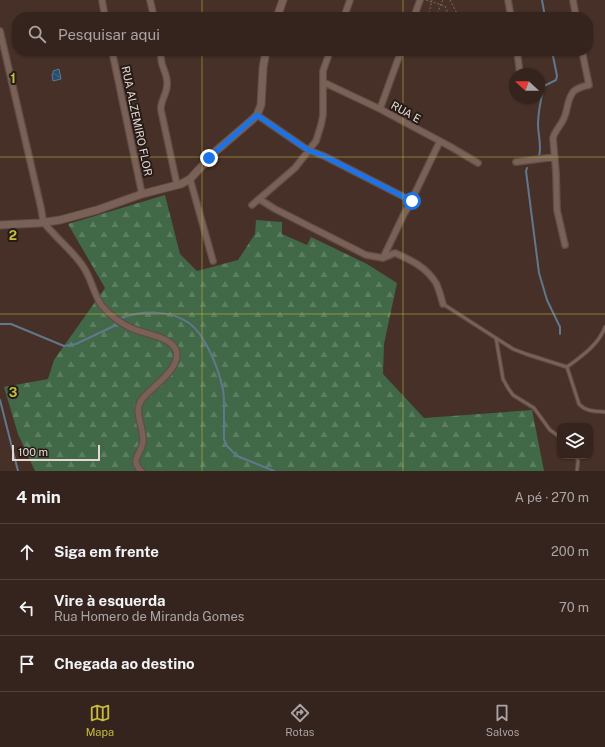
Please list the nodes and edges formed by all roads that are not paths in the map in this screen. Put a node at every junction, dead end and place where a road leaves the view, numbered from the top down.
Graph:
1 (102, 0) edge
2 (150, 0) edge
3 (283, 0) edge
4 (350, 0) edge
5 (420, 0) edge
6 (508, 0) edge
7 (573, 0) edge
8 (104, 12) edge
9 (153, 12) edge
10 (279, 12) edge
11 (346, 12) edge
12 (416, 12) edge
13 (510, 12) edge
14 (575, 12) edge
15 (0, 30) edge
16 (113, 56) edge
17 (161, 56) edge
18 (265, 56) edge
19 (328, 56) edge
20 (399, 56) edge
21 (518, 56) edge
22 (583, 56) edge
23 (519, 68) edge
24 (324, 82) junction
25 (380, 109) junction
26 (257, 115) junction
27 (440, 141) junction
28 (308, 150) junction
29 (555, 156) junction
30 (516, 162) dead end
31 (478, 163) dead end
32 (190, 178) junction
33 (177, 185) junction
34 (142, 194) junction
35 (259, 199) junction
36 (412, 201) junction
37 (252, 205) dead end
38 (44, 222) junction
39 (0, 225) edge
40 (565, 245) dead end
41 (383, 258) junction
42 (213, 262) dead end
43 (443, 304) joint
44 (605, 327) edge
45 (496, 338) junction
46 (567, 367) junction
47 (605, 412) edge
48 (557, 435) edge
49 (577, 459) edge
50 (141, 471) edge
51 (577, 471) edge

1 - 8 street
2 - 9 street
3 - 10 street
4 - 11 street
5 - 12 street
6 - 13 street
7 - 14 street
15 - 38 street
16 - 34 street, RUA ALZEMIRO FLOR
17 - 33 street
18 - 26 street
19 - 24 street
20 - 25 street
21 - 23 street
22 - 29 street
24 - 25 street, RUA E
24 - 28 street
25 - 27 street, RUA E
26 - 28 street
26 - 32 street
27 - 31 street, RUA E
27 - 36 street
28 - 35 street
28 - 36 street
29 - 30 street
29 - 40 street
32 - 33 street
32 - 42 street
33 - 34 street
34 - 38 street
35 - 37 street
35 - 41 street
36 - 41 street
38 - 39 street
38 - 50 street
41 - 43 street
43 - 45 lane
44 - 46 lane
45 - 46 lane
45 - 48 lane
46 - 47 lane
49 - 51 lane

